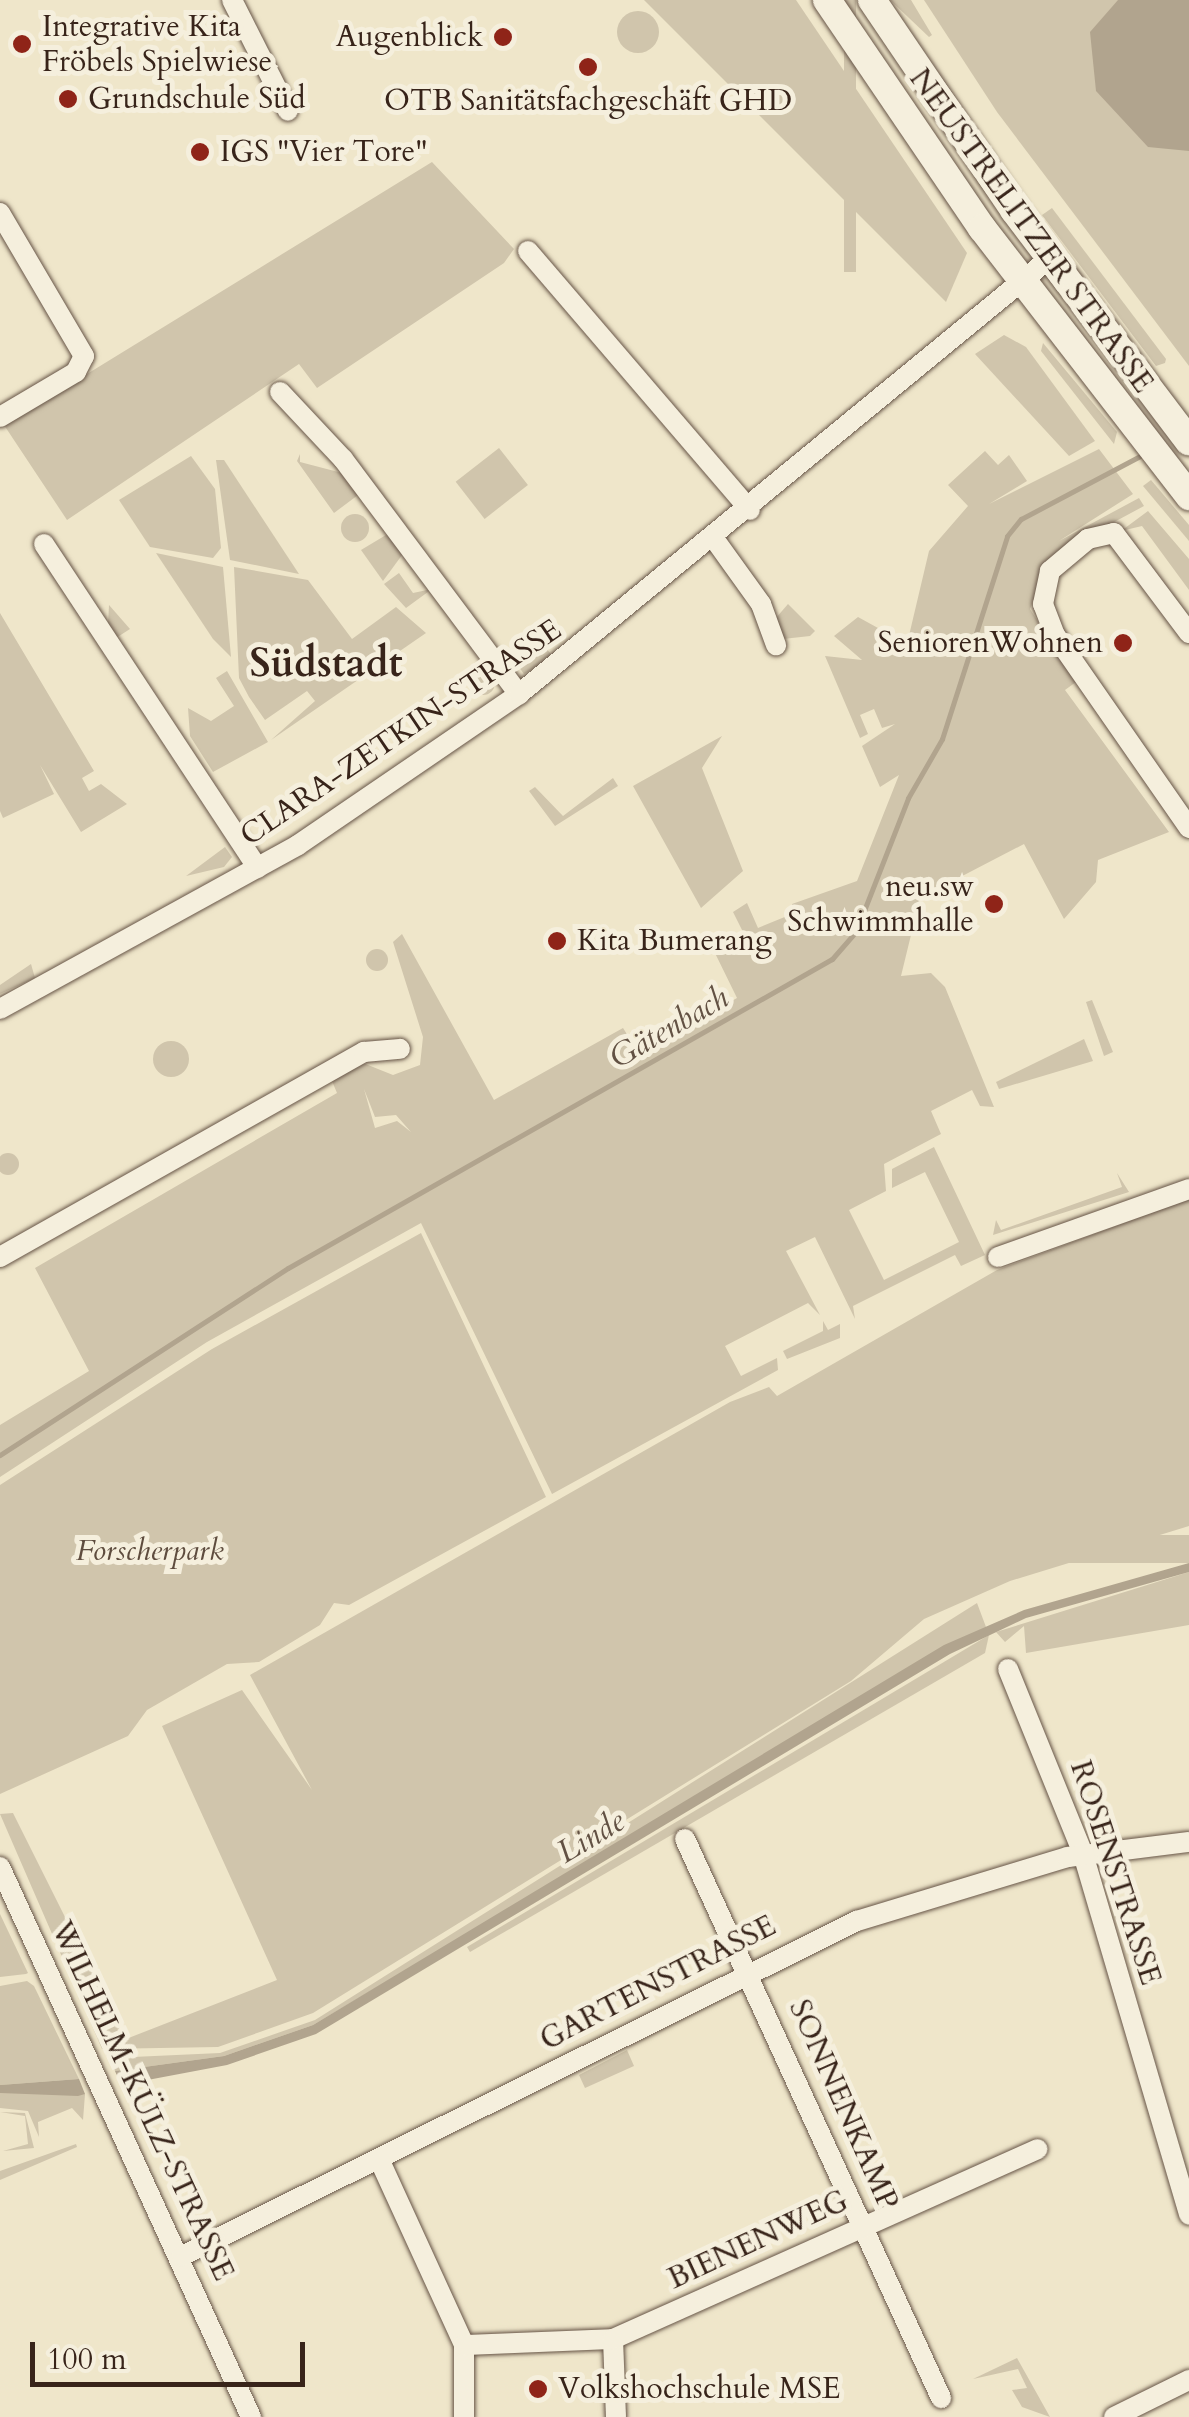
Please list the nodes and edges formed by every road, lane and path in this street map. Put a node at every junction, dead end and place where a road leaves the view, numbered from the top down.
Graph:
1 (232, 0) edge
2 (827, 0) edge
3 (872, 0) edge
4 (288, 112) dead end
5 (0, 214) edge
6 (528, 251) dead end
7 (1050, 258) junction
8 (1020, 280) junction
9 (280, 392) dead end
10 (0, 417) edge
11 (1189, 441) edge
12 (1189, 496) edge
13 (750, 510) junction
14 (715, 540) junction
15 (44, 544) dead end
16 (1189, 633) edge
17 (776, 645) dead end
18 (519, 694) junction
19 (1189, 828) edge
20 (258, 868) junction
21 (0, 1009) edge
22 (400, 1049) dead end
23 (1189, 1189) edge
24 (0, 1257) edge
25 (998, 1257) dead end
26 (1008, 1669) dead end
27 (685, 1838) dead end
28 (1189, 1842) edge
29 (1083, 1854) junction
30 (0, 1867) edge
31 (748, 1968) junction
32 (1037, 2149) dead end
33 (379, 2159) junction
34 (1189, 2215) edge
35 (864, 2224) junction
36 (182, 2256) junction
37 (613, 2339) junction
38 (464, 2345) junction
39 (1189, 2380) edge
40 (941, 2398) dead end
41 (251, 2417) edge
42 (464, 2417) edge
43 (616, 2417) edge
44 (1114, 2417) edge

1 - 4 street
2 - 8 main road, NEUSTRELITZER STRASSE
3 - 7 main road, NEUSTRELITZER STRASSE
5 - 10 street
6 - 13 street
7 - 8 street, CLARA-ZETKIN-STRASSE
7 - 11 main road, NEUSTRELITZER STRASSE
8 - 12 main road, NEUSTRELITZER STRASSE
8 - 13 street, CLARA-ZETKIN-STRASSE
9 - 18 street
13 - 14 street, CLARA-ZETKIN-STRASSE
14 - 17 street
14 - 18 street, CLARA-ZETKIN-STRASSE
15 - 20 street
16 - 19 street
18 - 20 street, CLARA-ZETKIN-STRASSE
20 - 21 street, CLARA-ZETKIN-STRASSE
22 - 24 street
23 - 25 street
26 - 29 street, ROSENSTRASSE
27 - 31 street, SONNENKAMP
28 - 29 street, GARTENSTRASSE
29 - 31 street, GARTENSTRASSE
29 - 34 street, ROSENSTRASSE
30 - 36 street, WILHELM-KÜLZ-STRASSE
31 - 33 street, GARTENSTRASSE
31 - 35 street, SONNENKAMP
32 - 35 street, BIENENWEG
33 - 36 street, GARTENSTRASSE
33 - 38 street
35 - 37 street, BIENENWEG
35 - 40 street, SONNENKAMP
36 - 41 street, WILHELM-KÜLZ-STRASSE
37 - 38 street, BIENENWEG
37 - 43 street
38 - 42 street
39 - 44 street

